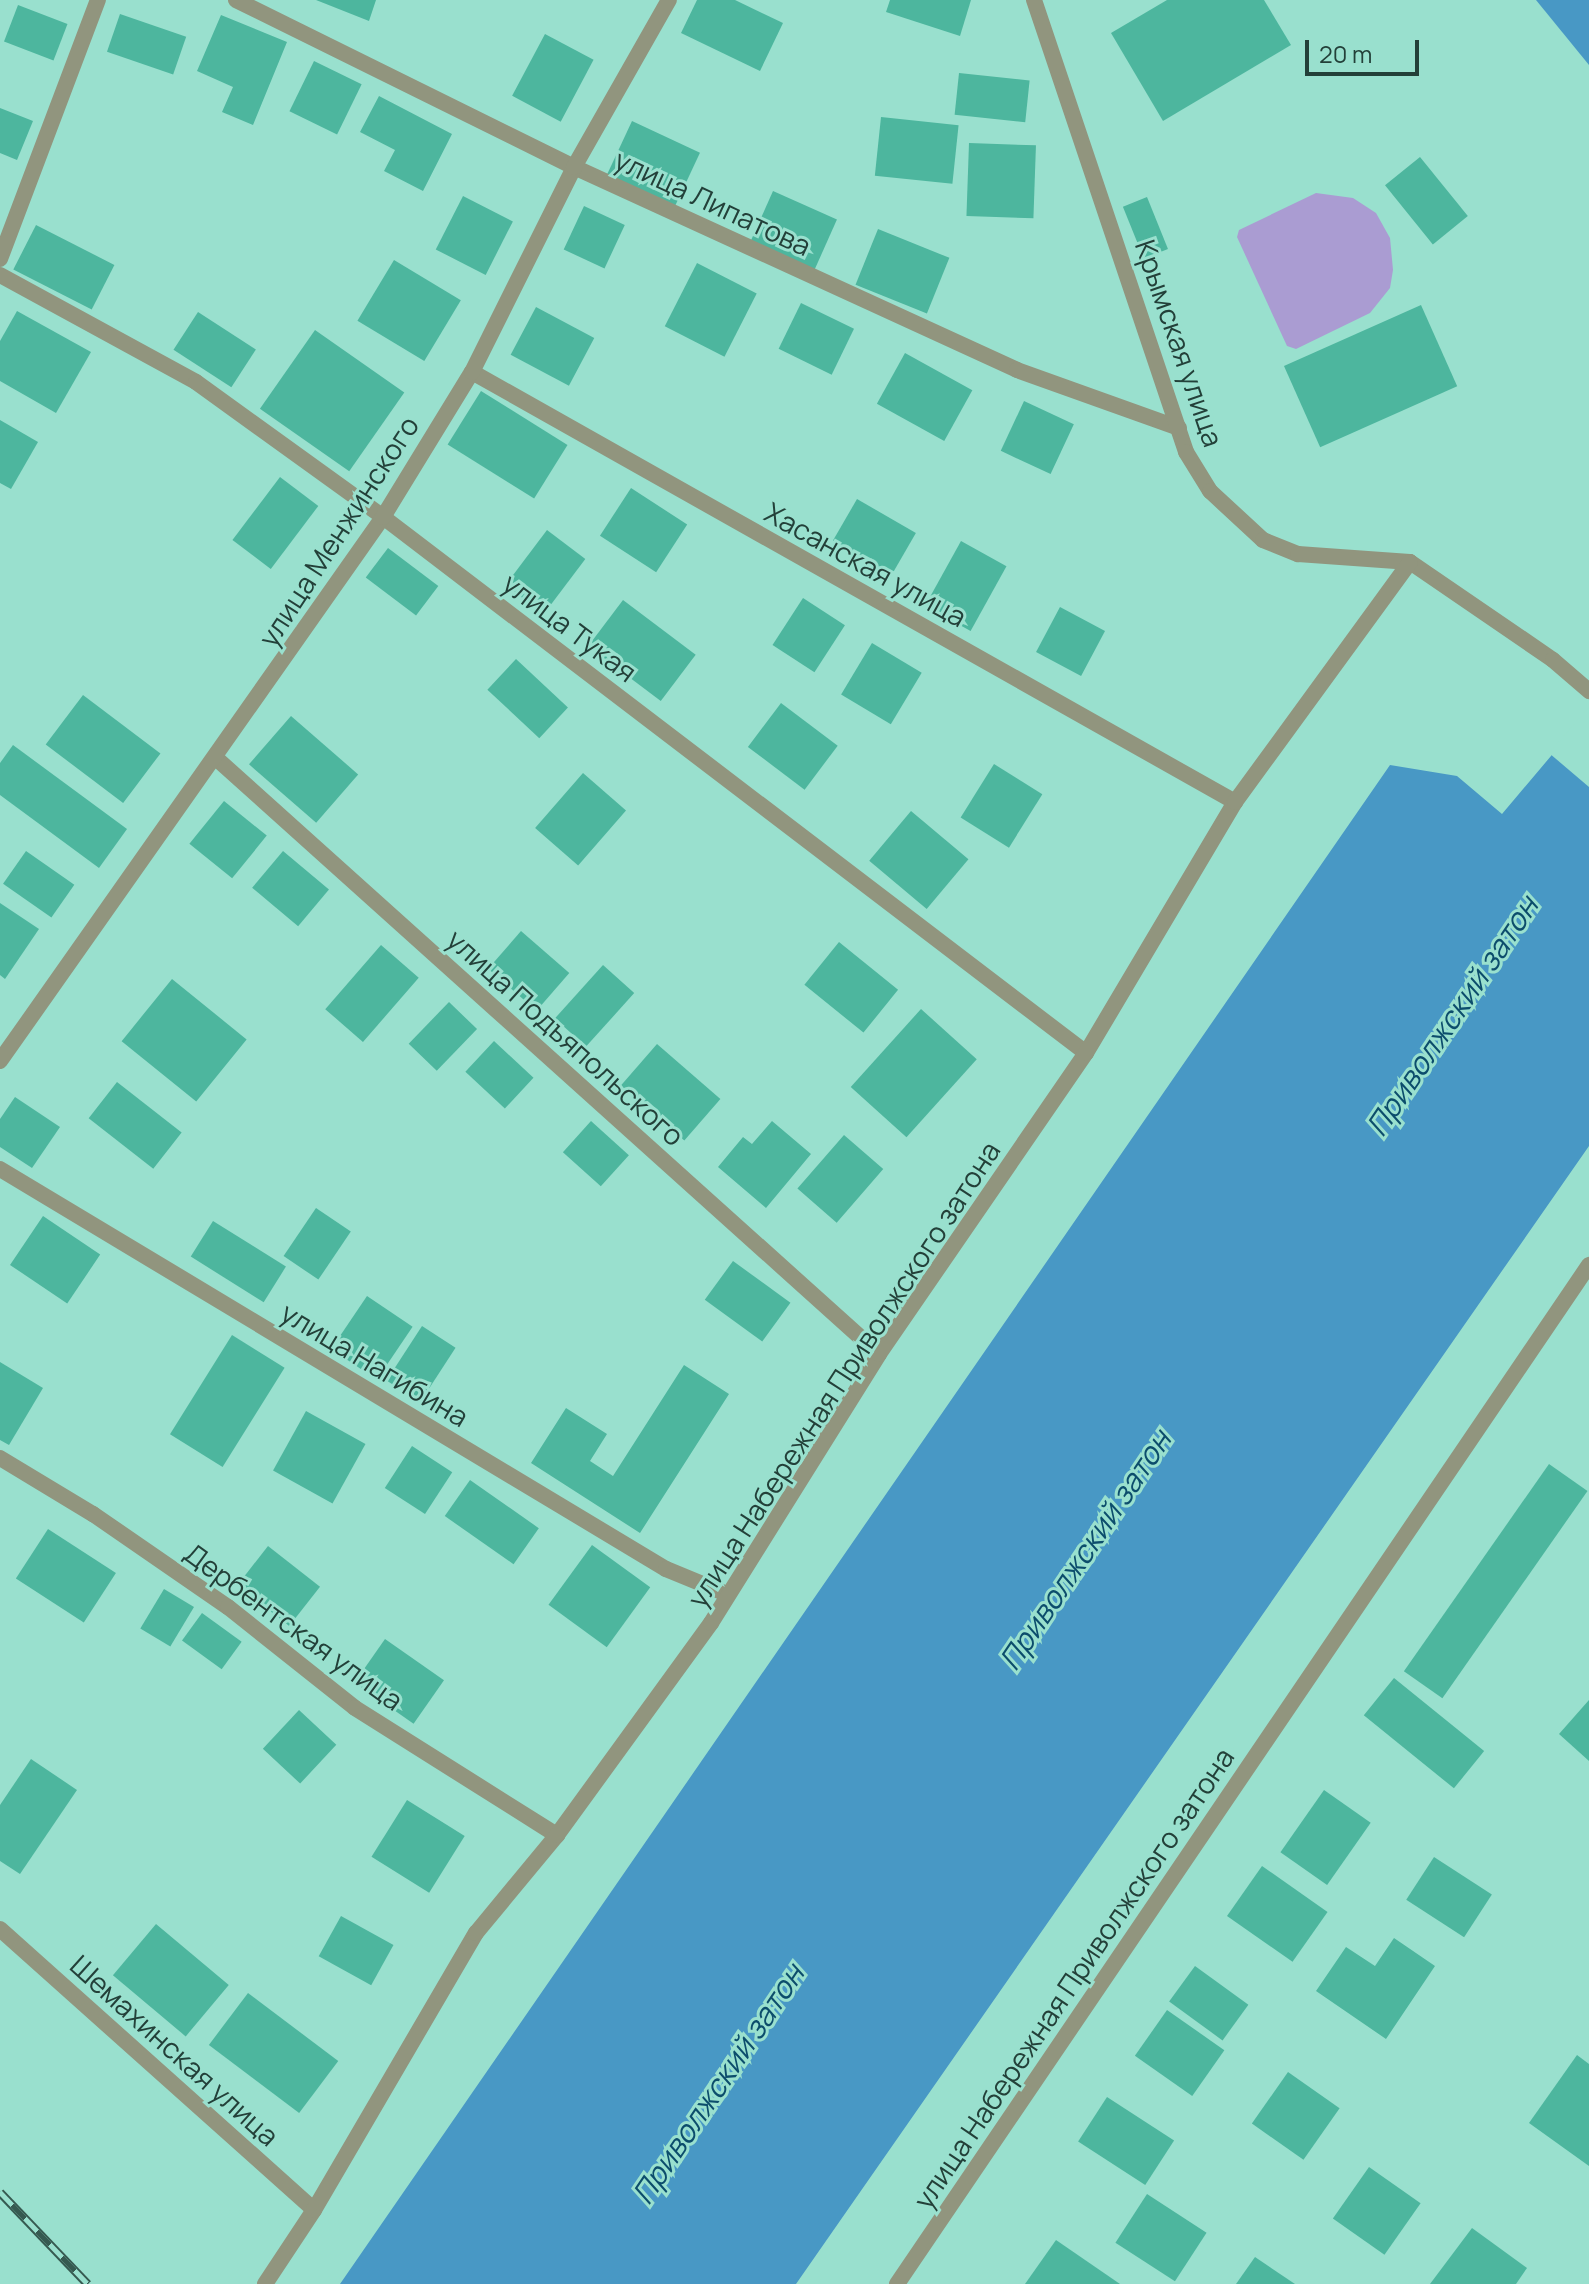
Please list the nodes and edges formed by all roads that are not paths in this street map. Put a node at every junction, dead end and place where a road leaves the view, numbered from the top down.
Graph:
1 (98, 0) edge
2 (236, 0) edge
3 (669, 0) edge
4 (1034, 0) edge
5 (574, 167) junction
6 (0, 259) edge
7 (0, 275) edge
8 (472, 372) junction
9 (1179, 428) junction
10 (383, 517) junction
11 (1410, 562) junction
12 (1589, 691) edge
13 (217, 759) junction
14 (1235, 802) junction
15 (1086, 1053) junction
16 (0, 1061) edge
17 (0, 1169) edge
18 (1589, 1265) edge
19 (879, 1354) junction
20 (0, 1458) edge
21 (727, 1594) junction
22 (557, 1835) junction
23 (0, 1929) edge
24 (314, 2210) junction
25 (265, 2284) edge
26 (897, 2284) edge

1 - 6 street
2 - 5 street, улица Липатова
3 - 5 street, улица Менжинского
4 - 9 street, Крымская улица
5 - 8 street, улица Менжинского
5 - 9 street, улица Липатова
7 - 10 street, улица Тукая
8 - 10 street, улица Менжинского
8 - 14 street, Хасанская улица
9 - 11 street, Крымская улица
10 - 13 street, улица Менжинского
10 - 15 street, улица Тукая
11 - 12 street
11 - 14 street, улица Набережная Приволжского затона
13 - 16 street, улица Менжинского
13 - 19 street, улица Подъяпольского
14 - 15 street, улица Набережная Приволжского затона
15 - 19 street, улица Набережная Приволжского затона
17 - 21 street, улица Нагибина
18 - 26 street, улица Набережная Приволжского затона
19 - 21 street, улица Набережная Приволжского затона
20 - 22 street, Дербентская улица
21 - 22 street, улица Набережная Приволжского затона
22 - 24 street, улица Набережная Приволжского затона
23 - 24 street, Шемахинская улица
24 - 25 street, улица Набережная Приволжского затона

